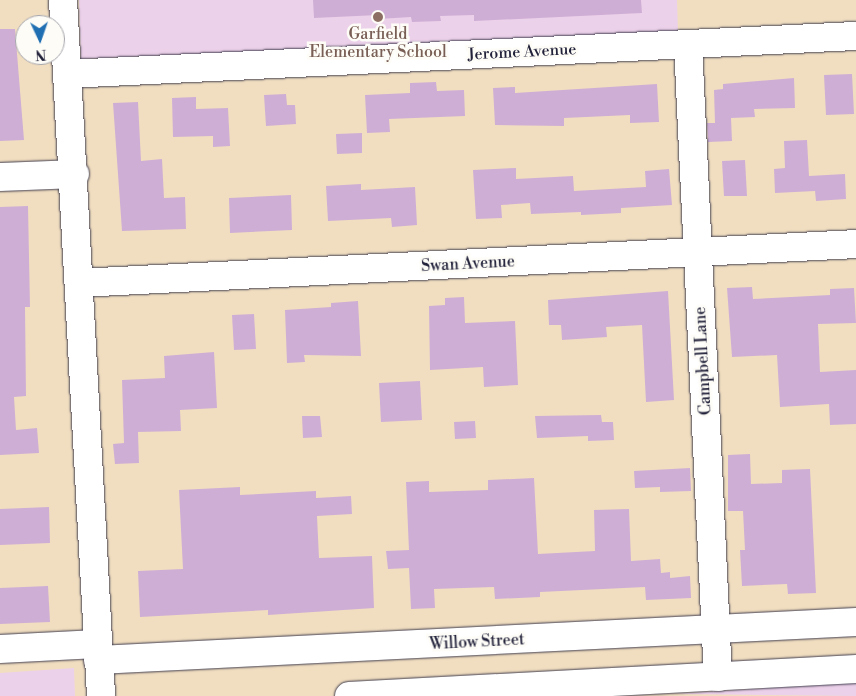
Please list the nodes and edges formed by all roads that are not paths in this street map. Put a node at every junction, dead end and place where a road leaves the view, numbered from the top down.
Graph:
1 (63, 0) edge
2 (856, 36) edge
3 (688, 44) junction
4 (67, 74) junction
5 (75, 174) junction
6 (0, 177) edge
7 (856, 244) edge
8 (698, 252) junction
9 (79, 283) junction
10 (856, 622) edge
11 (716, 631) junction
12 (0, 649) edge
13 (97, 652) junction
14 (856, 670) edge
15 (718, 677) junction
16 (101, 696) edge
17 (349, 696) edge

1 - 4 street
2 - 3 street, Jerome Avenue
3 - 4 street, Jerome Avenue
3 - 8 street, Campbell Lane
4 - 5 street
5 - 6 street
5 - 9 street
7 - 8 street, Swan Avenue
8 - 9 street, Swan Avenue
8 - 11 street, Campbell Lane
9 - 13 street
10 - 11 street, Willow Street
11 - 13 street, Willow Street
11 - 15 street, Campbell Lane
12 - 13 street, Willow Street
13 - 16 street
14 - 15 street
15 - 17 street

